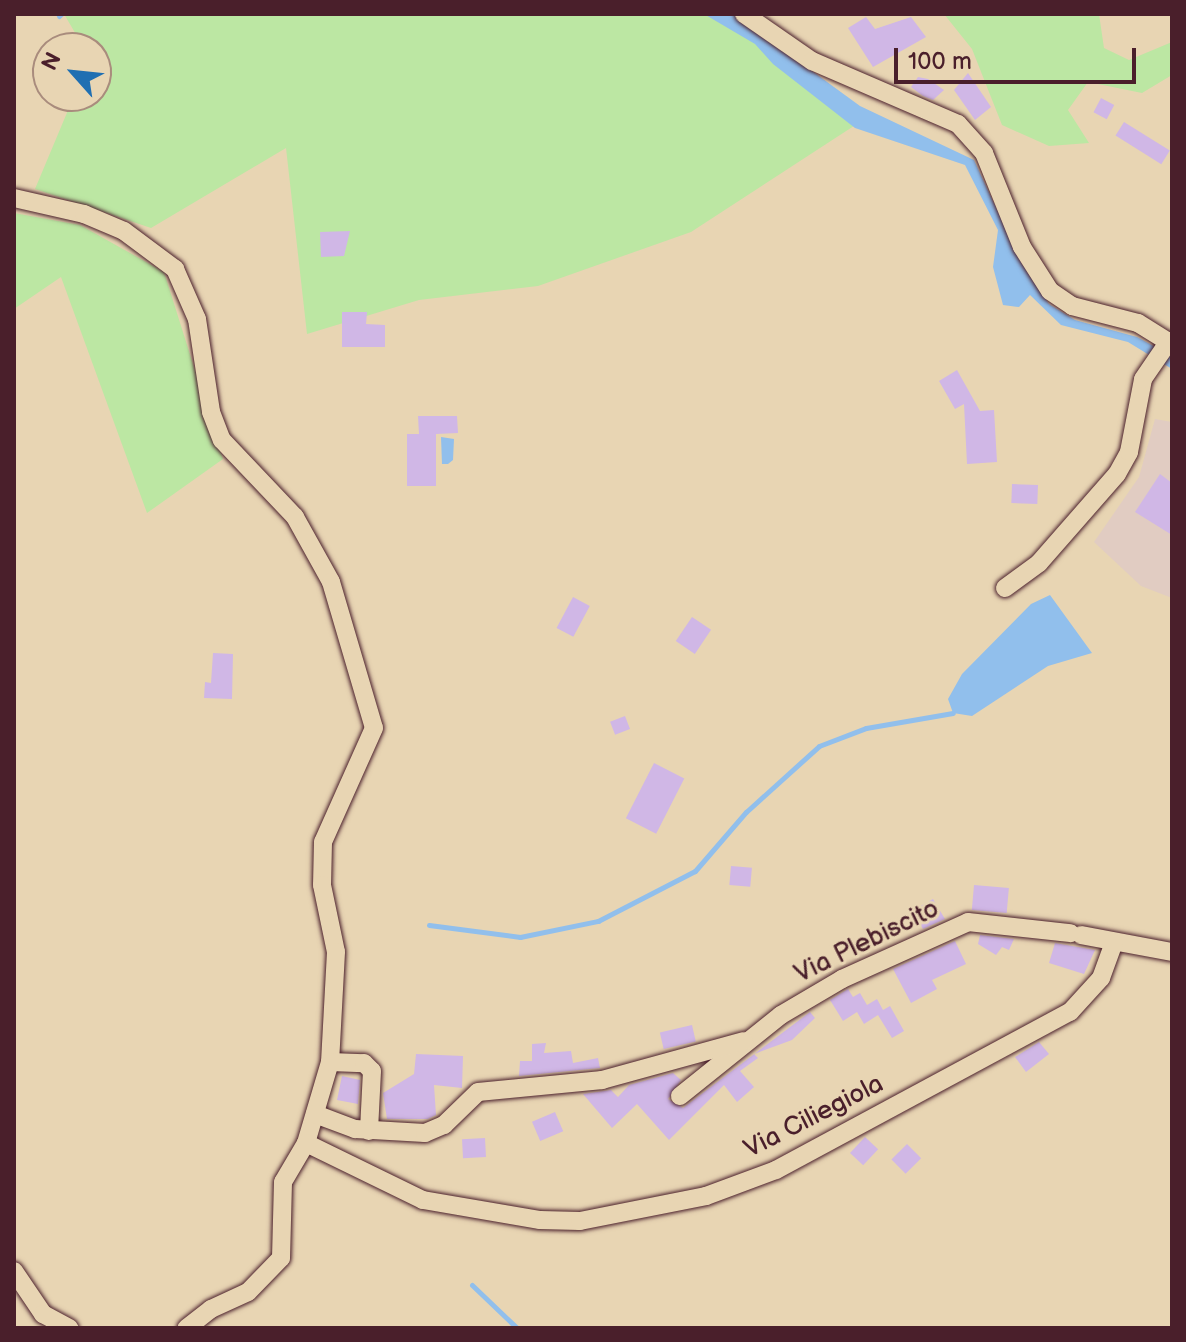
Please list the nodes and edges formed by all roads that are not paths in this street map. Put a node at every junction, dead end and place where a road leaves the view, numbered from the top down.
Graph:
1 (744, 14) edge
2 (14, 198) edge
3 (1171, 342) edge
4 (1005, 588) dead end
5 (1114, 943) junction
6 (1172, 952) edge
7 (744, 1041) junction
8 (330, 1062) junction
9 (680, 1096) dead end
10 (315, 1114) junction
11 (369, 1131) junction
12 (306, 1143) junction
13 (14, 1271) edge
14 (69, 1328) edge
15 (187, 1328) edge

1 - 3 street
2 - 8 street
3 - 4 street
5 - 6 street, Via Plebiscito
5 - 7 street, Via Plebiscito
5 - 12 street, Via Ciliegiola
7 - 9 street
7 - 11 street
8 - 10 street
8 - 11 street
10 - 11 street
10 - 12 street
12 - 15 street
13 - 14 street

